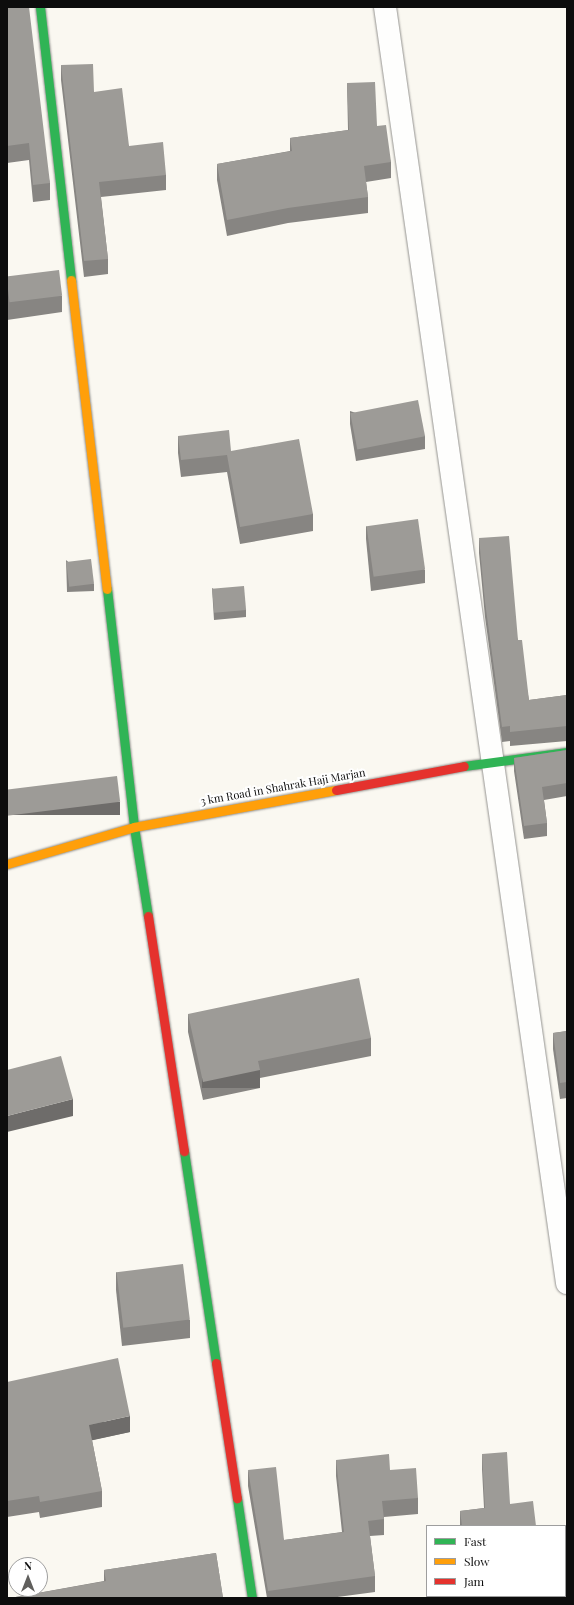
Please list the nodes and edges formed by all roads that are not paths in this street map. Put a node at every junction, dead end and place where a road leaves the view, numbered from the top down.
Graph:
1 (40, 7) edge
2 (386, 7) edge
3 (567, 752) edge
4 (494, 761) junction
5 (134, 827) junction
6 (7, 864) edge
7 (567, 1283) edge
8 (252, 1598) edge

1 - 5 street
2 - 4 street
3 - 4 street, 3 km Road in Shahrak Haji Marjan
4 - 5 street, 3 km Road in Shahrak Haji Marjan
4 - 7 street
5 - 6 street, 3 km Road in Shahrak Haji Marjan
5 - 8 street

